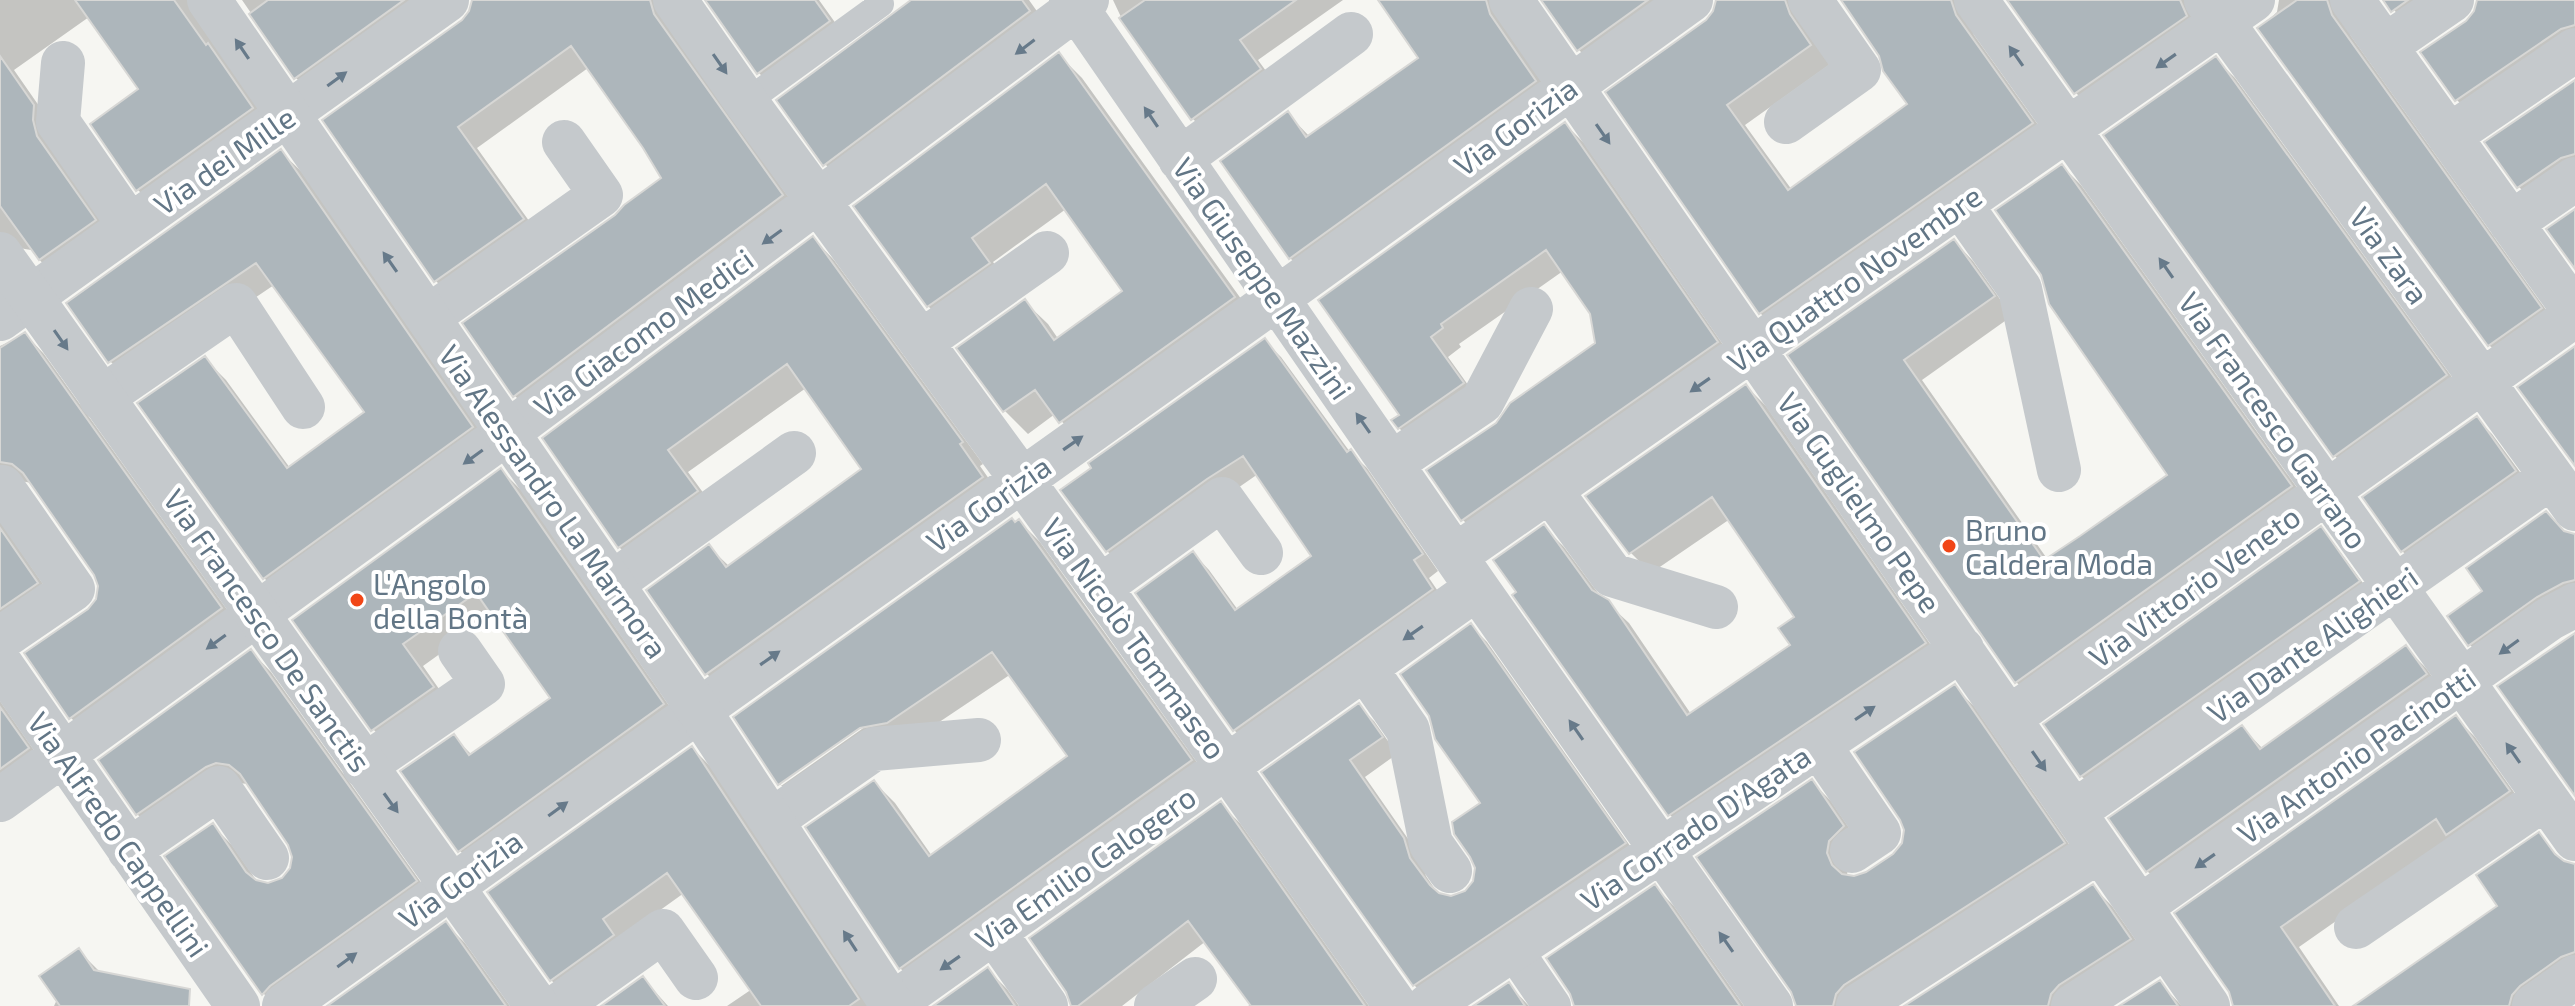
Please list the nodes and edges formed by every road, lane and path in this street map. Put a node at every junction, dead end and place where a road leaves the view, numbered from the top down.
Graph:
1 (447, 0) edge
2 (675, 0) edge
3 (877, 0) edge
4 (1511, 0) edge
5 (1691, 0) edge
6 (1810, 0) edge
7 (1976, 0) edge
8 (2352, 0) edge
9 (2452, 0) edge
10 (213, 1) edge
11 (1078, 3) edge
12 (2227, 7) edge
13 (1351, 34) dead end
14 (2385, 46) junction
15 (2575, 50) edge
16 (63, 63) dead end
17 (1570, 86) junction
18 (746, 102) junction
19 (286, 115) junction
20 (1786, 122) dead end
21 (2068, 129) junction
22 (2449, 136) junction
23 (564, 142) dead end
24 (1180, 159) junction
25 (2575, 179) edge
26 (819, 202) junction
27 (1960, 204) junction
28 (2511, 223) junction
29 (130, 226) junction
30 (1047, 253) dead end
31 (0, 254) edge
32 (1276, 299) junction
33 (16, 308) edge
34 (1531, 309) dead end
35 (2575, 313) edge
36 (428, 317) junction
37 (921, 342) junction
38 (1754, 348) junction
39 (2481, 381) junction
40 (101, 398) junction
41 (303, 407) dead end
42 (508, 432) junction
43 (794, 453) dead end
44 (1392, 463) junction
45 (2059, 470) dead end
46 (1021, 479) junction
47 (2, 487) dead end
48 (1550, 490) junction
49 (2326, 492) junction
50 (2563, 493) edge
51 (1261, 553) dead end
52 (1466, 572) junction
53 (611, 584) junction
54 (1100, 587) junction
55 (2393, 587) junction
56 (2575, 605) edge
57 (1716, 607) dead end
58 (257, 612) junction
59 (0, 639) edge
60 (1962, 649) junction
61 (460, 651) dead end
62 (0, 663) edge
63 (1365, 668) junction
64 (2462, 681) junction
65 (698, 709) junction
66 (2009, 718) junction
67 (979, 740) dead end
68 (1818, 744) junction
69 (62, 754) junction
70 (364, 766) junction
71 (1227, 766) junction
72 (0, 800) edge
73 (2074, 812) junction
74 (772, 820) junction
75 (2566, 824) edge
76 (1878, 833) dead end
77 (129, 850) junction
78 (1661, 850) junction
79 (2100, 850) junction
80 (267, 858) dead end
81 (1450, 871) dead end
82 (450, 886) junction
83 (2140, 907) junction
84 (2356, 927) dead end
85 (994, 932) junction
86 (2166, 946) junction
87 (1513, 949) junction
88 (2575, 977) edge
89 (696, 978) dead end
90 (1195, 979) dead end
91 (892, 1005) edge
92 (2539, 1005) edge
93 (238, 1006) edge
94 (284, 1006) edge
95 (537, 1006) edge
96 (558, 1006) edge
97 (1046, 1006) edge
98 (1156, 1006) edge
99 (1396, 1006) edge
100 (1428, 1006) edge
101 (1552, 1006) edge
102 (1771, 1006) edge
103 (1858, 1006) edge
104 (2073, 1006) edge
105 (2208, 1006) edge

19 -> 1 street, Via dei Mille
2 -> 18 street, Via Nicolò Tommaseo
3 - 18 lane
4 - 17 street, Via Guglielmo Pepe
5 - 17 street, Via Gorizia
6 - 20 street
21 -> 7 street, Via Francesco Garrano
8 - 14 street
9 - 14 street
19 -> 10 street, Via Alessandro La Marmora
24 -> 11 street, Via Giuseppe Mazzini
11 -> 26 street, Via Giacomo Medici
12 -> 21 street, Via Quattro Novembre
12 - 39 street, Via Zara
13 - 24 street
14 - 22 street
15 - 22 street
16 - 29 street
17 - 32 street, Via Gorizia
17 -> 38 street, Via Guglielmo Pepe
18 - 26 street, Via Nicolò Tommaseo
19 - 29 street, Via dei Mille
36 -> 19 street, Via Alessandro La Marmora
21 - 27 street, Via Quattro Novembre
49 -> 21 street, Via Francesco Garrano
22 - 28 street
23 - 36 street
24 - 32 street, Via Giuseppe Mazzini
25 - 28 street
26 - 37 street, Via Nicolò Tommaseo
26 -> 42 street, Via Giacomo Medici
27 - 38 street, Via Quattro Novembre
27 - 45 street
28 - 35 street
29 - 33 street, Via dei Mille
30 - 37 street
31 - 33 street, Via Francesco De Sanctis
44 -> 32 street, Via Giuseppe Mazzini
46 -> 32 street, Via Gorizia
33 -> 40 street, Via Francesco De Sanctis
34 - 44 street
35 - 39 street, Via Vittorio Veneto
36 - 42 street, Via Alessandro La Marmora
37 - 46 street, Via Nicolò Tommaseo
38 -> 48 street, Via Quattro Novembre
38 - 60 street, Via Guglielmo Pepe
39 - 49 street, Via Vittorio Veneto
39 - 50 street, Via Zara
40 - 41 street
40 - 58 street, Via Francesco De Sanctis
42 - 53 street, Via Alessandro La Marmora
42 -> 58 street, Via Giacomo Medici
43 - 53 street
44 - 52 street, Via Giuseppe Mazzini
46 - 54 street, Via Nicolò Tommaseo
65 -> 46 street, Via Gorizia
47 - 59 street
48 - 52 street, Via Quattro Novembre
48 - 57 street
49 - 55 street, Via Francesco Garrano
49 - 66 street, Via Vittorio Veneto
50 - 55 street, Via Dante Alighieri
51 - 54 street
52 -> 63 street, Via Emilio Calogero
78 -> 52 street, Via Giuseppe Mazzini
53 - 65 street, Via Alessandro La Marmora
54 - 71 street, Via Nicolò Tommaseo
55 - 64 street, Via Francesco Garrano
55 - 73 street, Via Dante Alighieri
56 -> 64 street, Via Antonio Pacinotti
58 -> 69 street, Via Giacomo Medici
58 - 70 street, Via Francesco De Sanctis
60 - 66 street, Via Guglielmo Pepe
68 -> 60 street, Via Corrado D'Agata
61 - 70 street
62 - 69 street, Via Alfredo Cappellini
63 - 71 street, Via Emilio Calogero
63 - 81 street
75 -> 64 street, Via Francesco Garrano
64 -> 83 street, Via Antonio Pacinotti
65 - 74 street, Via Alessandro La Marmora
82 -> 65 street, Via Gorizia
66 -> 73 street, Via Guglielmo Pepe
67 - 74 street
68 - 76 street
68 - 78 street, Via Corrado D'Agata
69 - 72 street, Via Giacomo Medici
69 - 77 street, Via Alfredo Cappellini
70 -> 82 street, Via Francesco De Sanctis
71 - 85 street, Via Emilio Calogero
71 - 99 street, Via Nicolò Tommaseo
73 - 79 street, Via Guglielmo Pepe
91 -> 74 street, Via Alessandro La Marmora
75 - 84 street
77 - 80 street
77 - 93 street, Via Alfredo Cappellini
78 - 87 street, Via Corrado D'Agata
102 -> 78 street, Via Giuseppe Mazzini
79 - 83 street, Via Guglielmo Pepe
79 - 103 street
94 -> 82 street, Via Gorizia
82 - 95 street, Via Francesco De Sanctis
83 - 86 street, Via Guglielmo Pepe
85 -> 91 street, Via Emilio Calogero
85 - 97 street
86 - 104 street
86 - 105 street, Via Guglielmo Pepe
87 - 100 street, Via Corrado D'Agata
87 - 101 street
88 - 92 street
89 - 96 street
90 - 98 street

